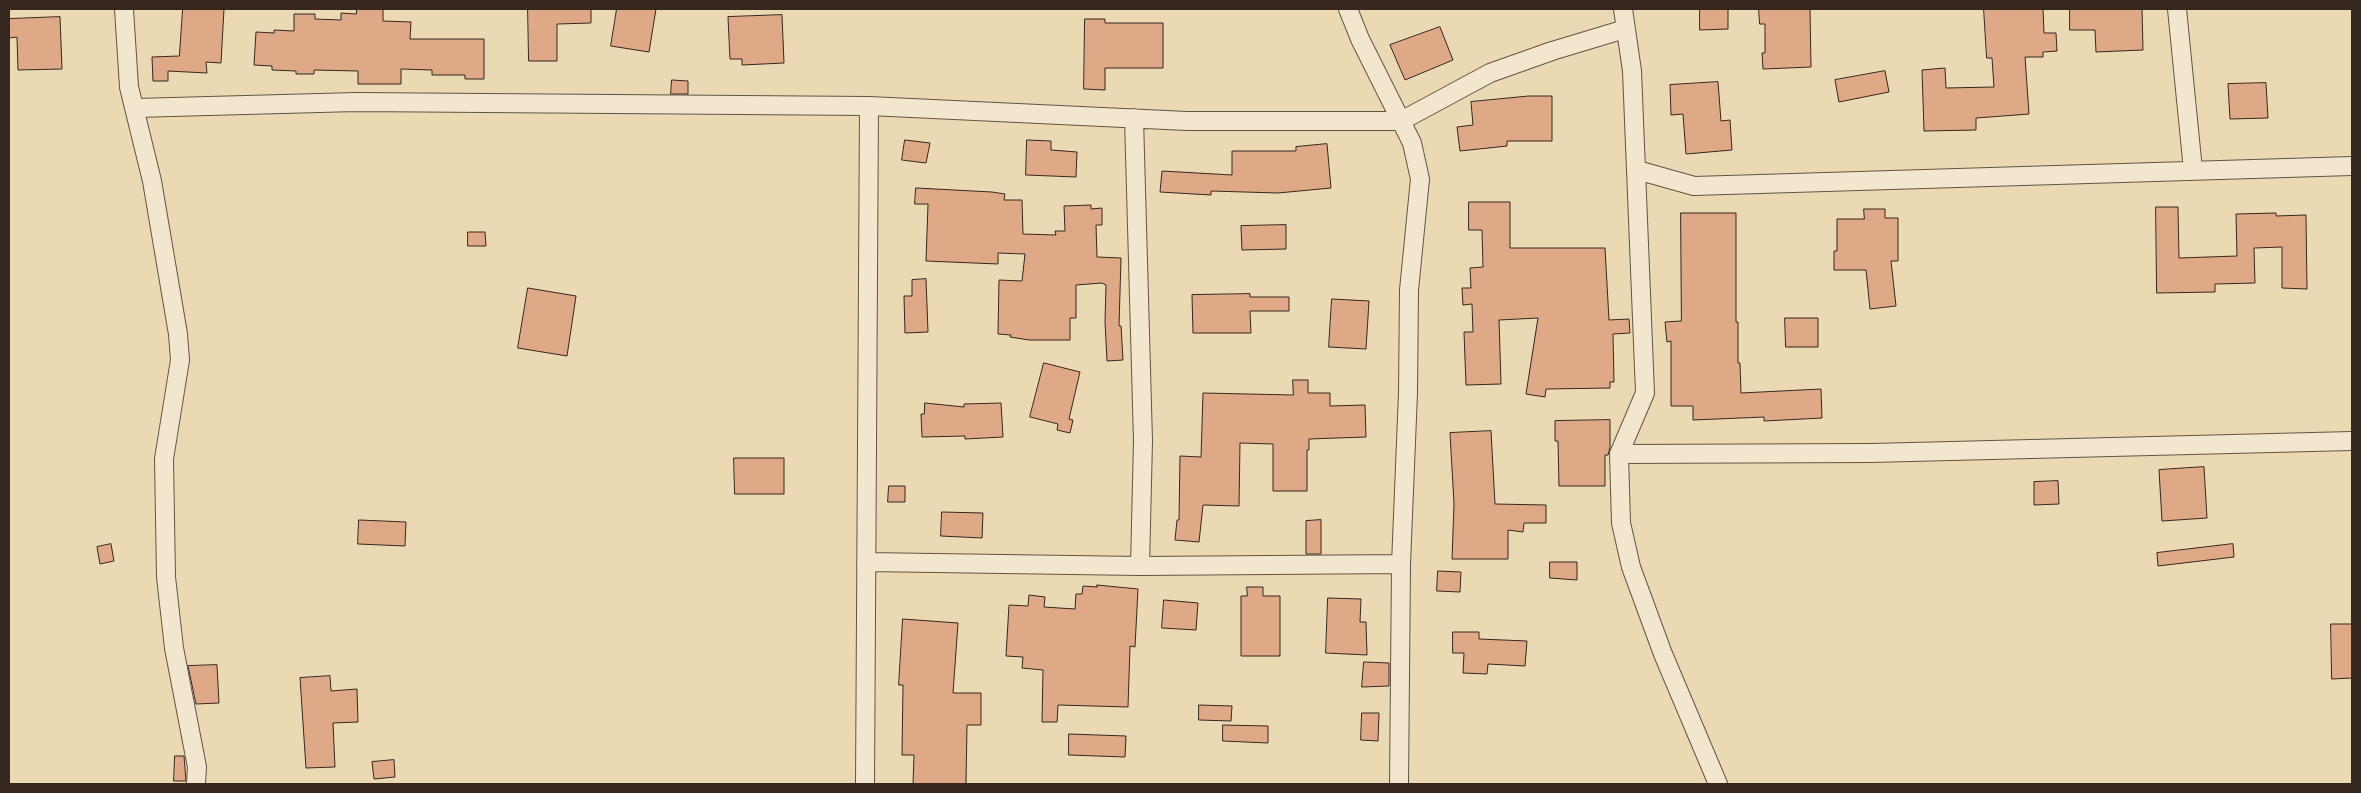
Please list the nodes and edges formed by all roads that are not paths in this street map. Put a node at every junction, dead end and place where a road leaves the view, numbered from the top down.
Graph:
1 (124, 9) edge
2 (1348, 9) edge
3 (1623, 9) edge
4 (2178, 9) edge
5 (1625, 29) junction
6 (869, 106) junction
7 (135, 108) junction
8 (1134, 118) junction
9 (1401, 121) junction
10 (2352, 166) edge
11 (1637, 170) junction
12 (2194, 170) junction
13 (2352, 441) edge
14 (1619, 454) junction
15 (866, 562) junction
16 (1401, 564) junction
17 (1140, 566) junction
18 (196, 784) edge
19 (865, 784) edge
20 (1399, 784) edge
21 (1718, 784) edge

1 - 7 street
2 - 9 street
3 - 5 street
4 - 12 street
5 - 9 street
5 - 11 street
6 - 7 street
6 - 8 street
6 - 15 street
7 - 18 street
8 - 9 street
8 - 17 street
9 - 16 street
10 - 12 street
11 - 12 street
11 - 14 street
13 - 14 street
14 - 21 street
15 - 17 street
15 - 19 street
16 - 17 street
16 - 20 street

